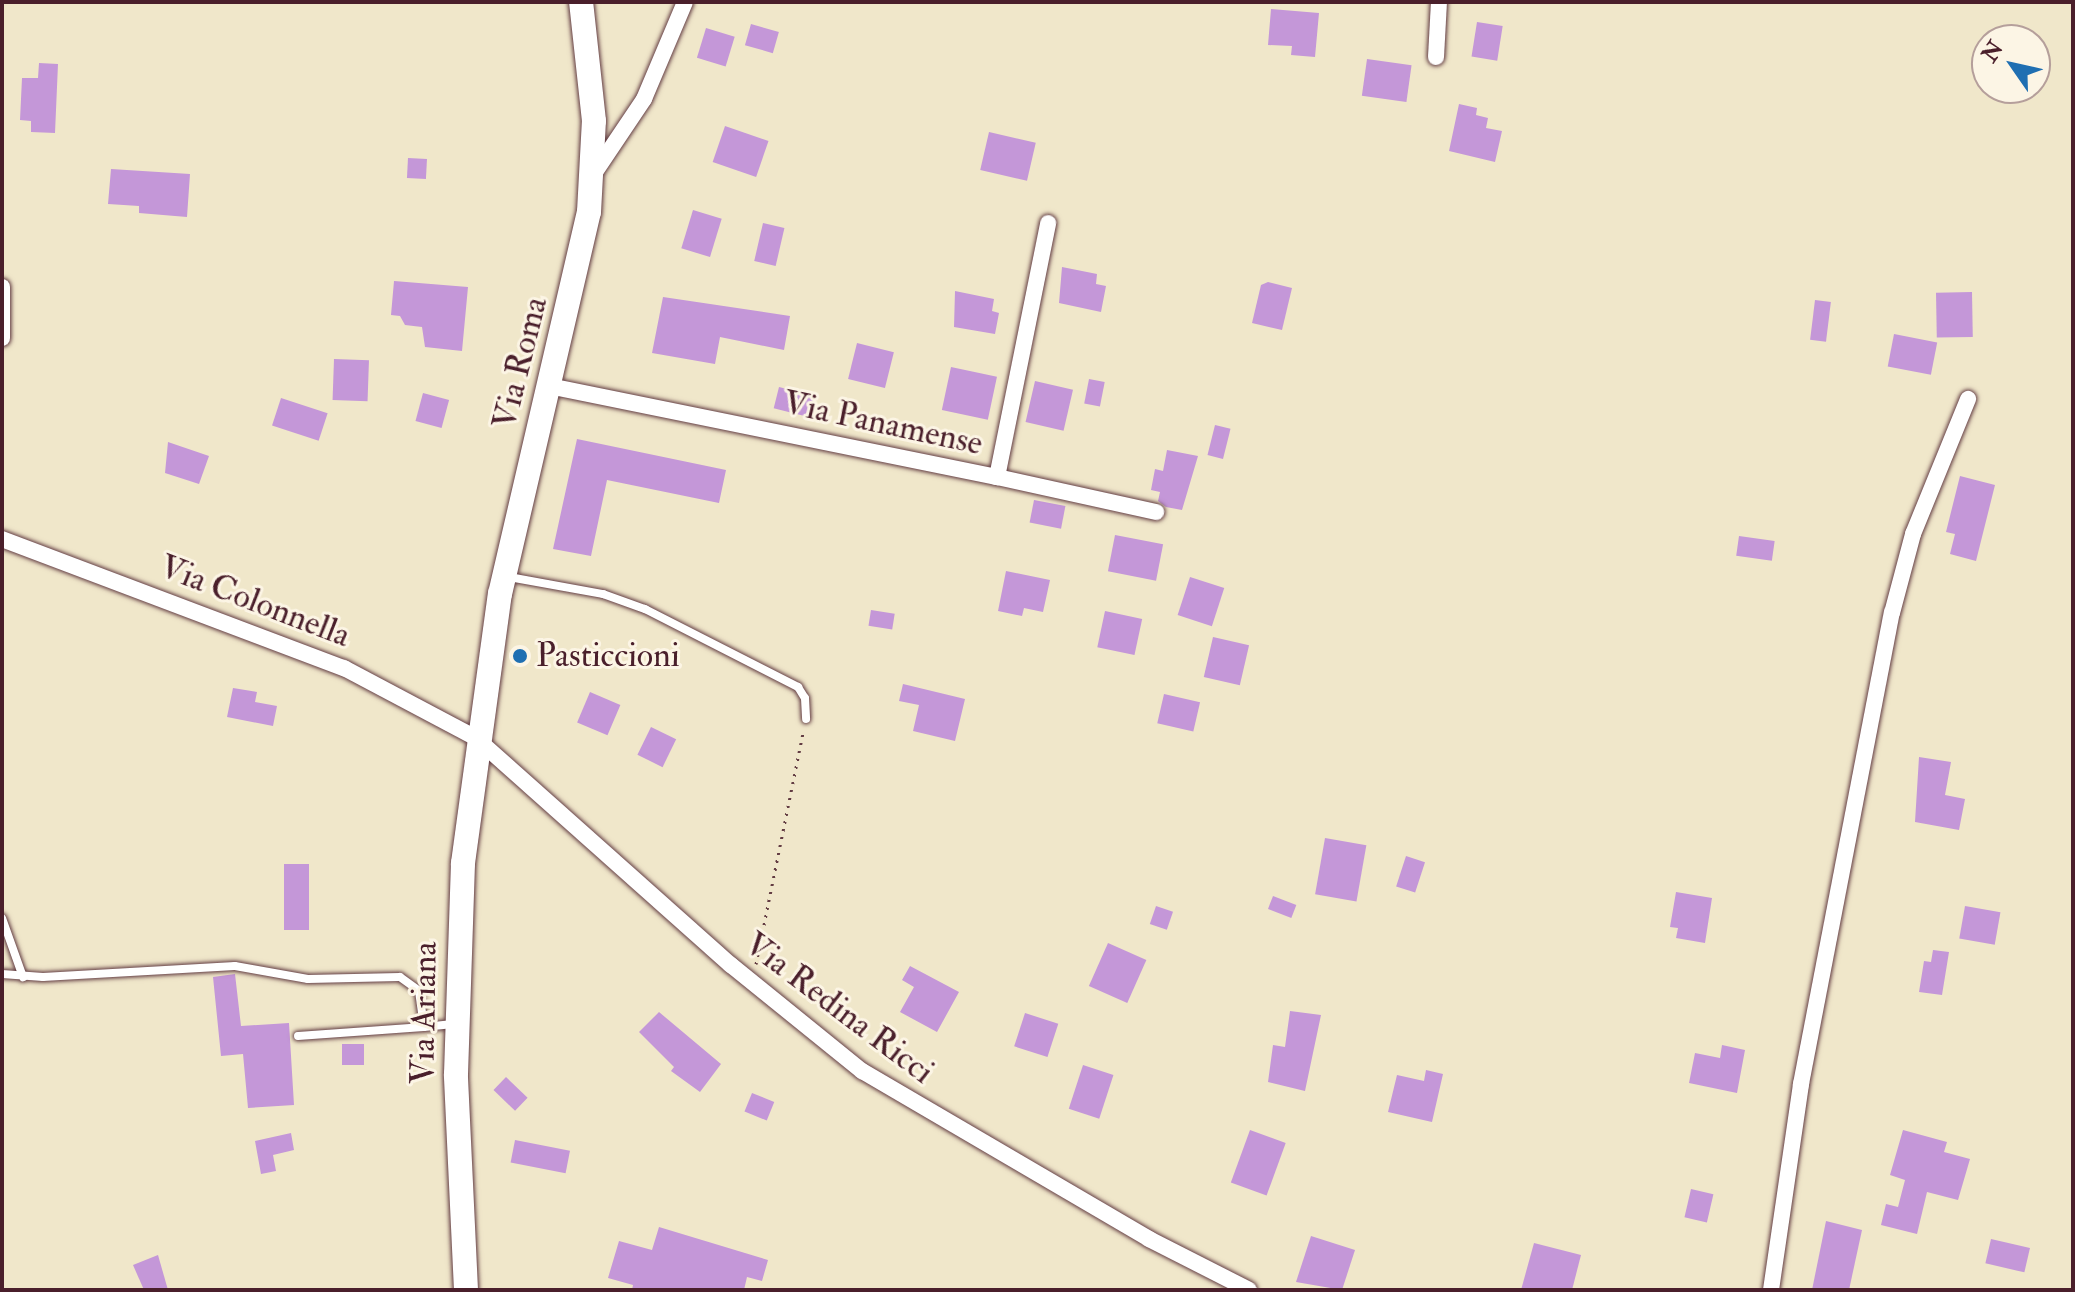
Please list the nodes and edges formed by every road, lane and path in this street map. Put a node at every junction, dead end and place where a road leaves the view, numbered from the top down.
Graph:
1 (581, 2) edge
2 (685, 2) edge
3 (1439, 2) edge
4 (1436, 57) dead end
5 (593, 175) junction
6 (1048, 223) dead end
7 (2, 287) edge
8 (2, 338) edge
9 (549, 386) junction
10 (1968, 399) dead end
11 (997, 477) junction
12 (1156, 512) dead end
13 (2, 539) edge
14 (503, 576) junction
15 (806, 719) joint
16 (476, 738) junction
17 (2, 918) edge
18 (2, 974) edge
19 (23, 977) junction
20 (752, 983) junction
21 (456, 1024) junction
22 (424, 1027) junction
23 (298, 1036) dead end
24 (466, 1290) edge
25 (1249, 1290) edge
26 (1771, 1290) edge

1 - 5 main road, Via Roma
2 - 5 street
3 - 4 street
5 - 9 main road, Via Roma
6 - 11 street, Via Panamense
7 - 8 street
9 - 11 street, Via Panamense
9 - 14 main road, Via Roma
10 - 26 street
11 - 12 street
13 - 16 street, Via Colonnella
14 - 15 lane
14 - 16 main road, Via Roma
15 - 20 path
16 - 20 street, Via Redina Ricci
16 - 21 main road, Via Ariana
17 - 19 lane
18 - 19 lane
19 - 22 lane
20 - 25 street, Via Redina Ricci
21 - 22 lane
21 - 24 main road, Via Ariana
22 - 23 lane

